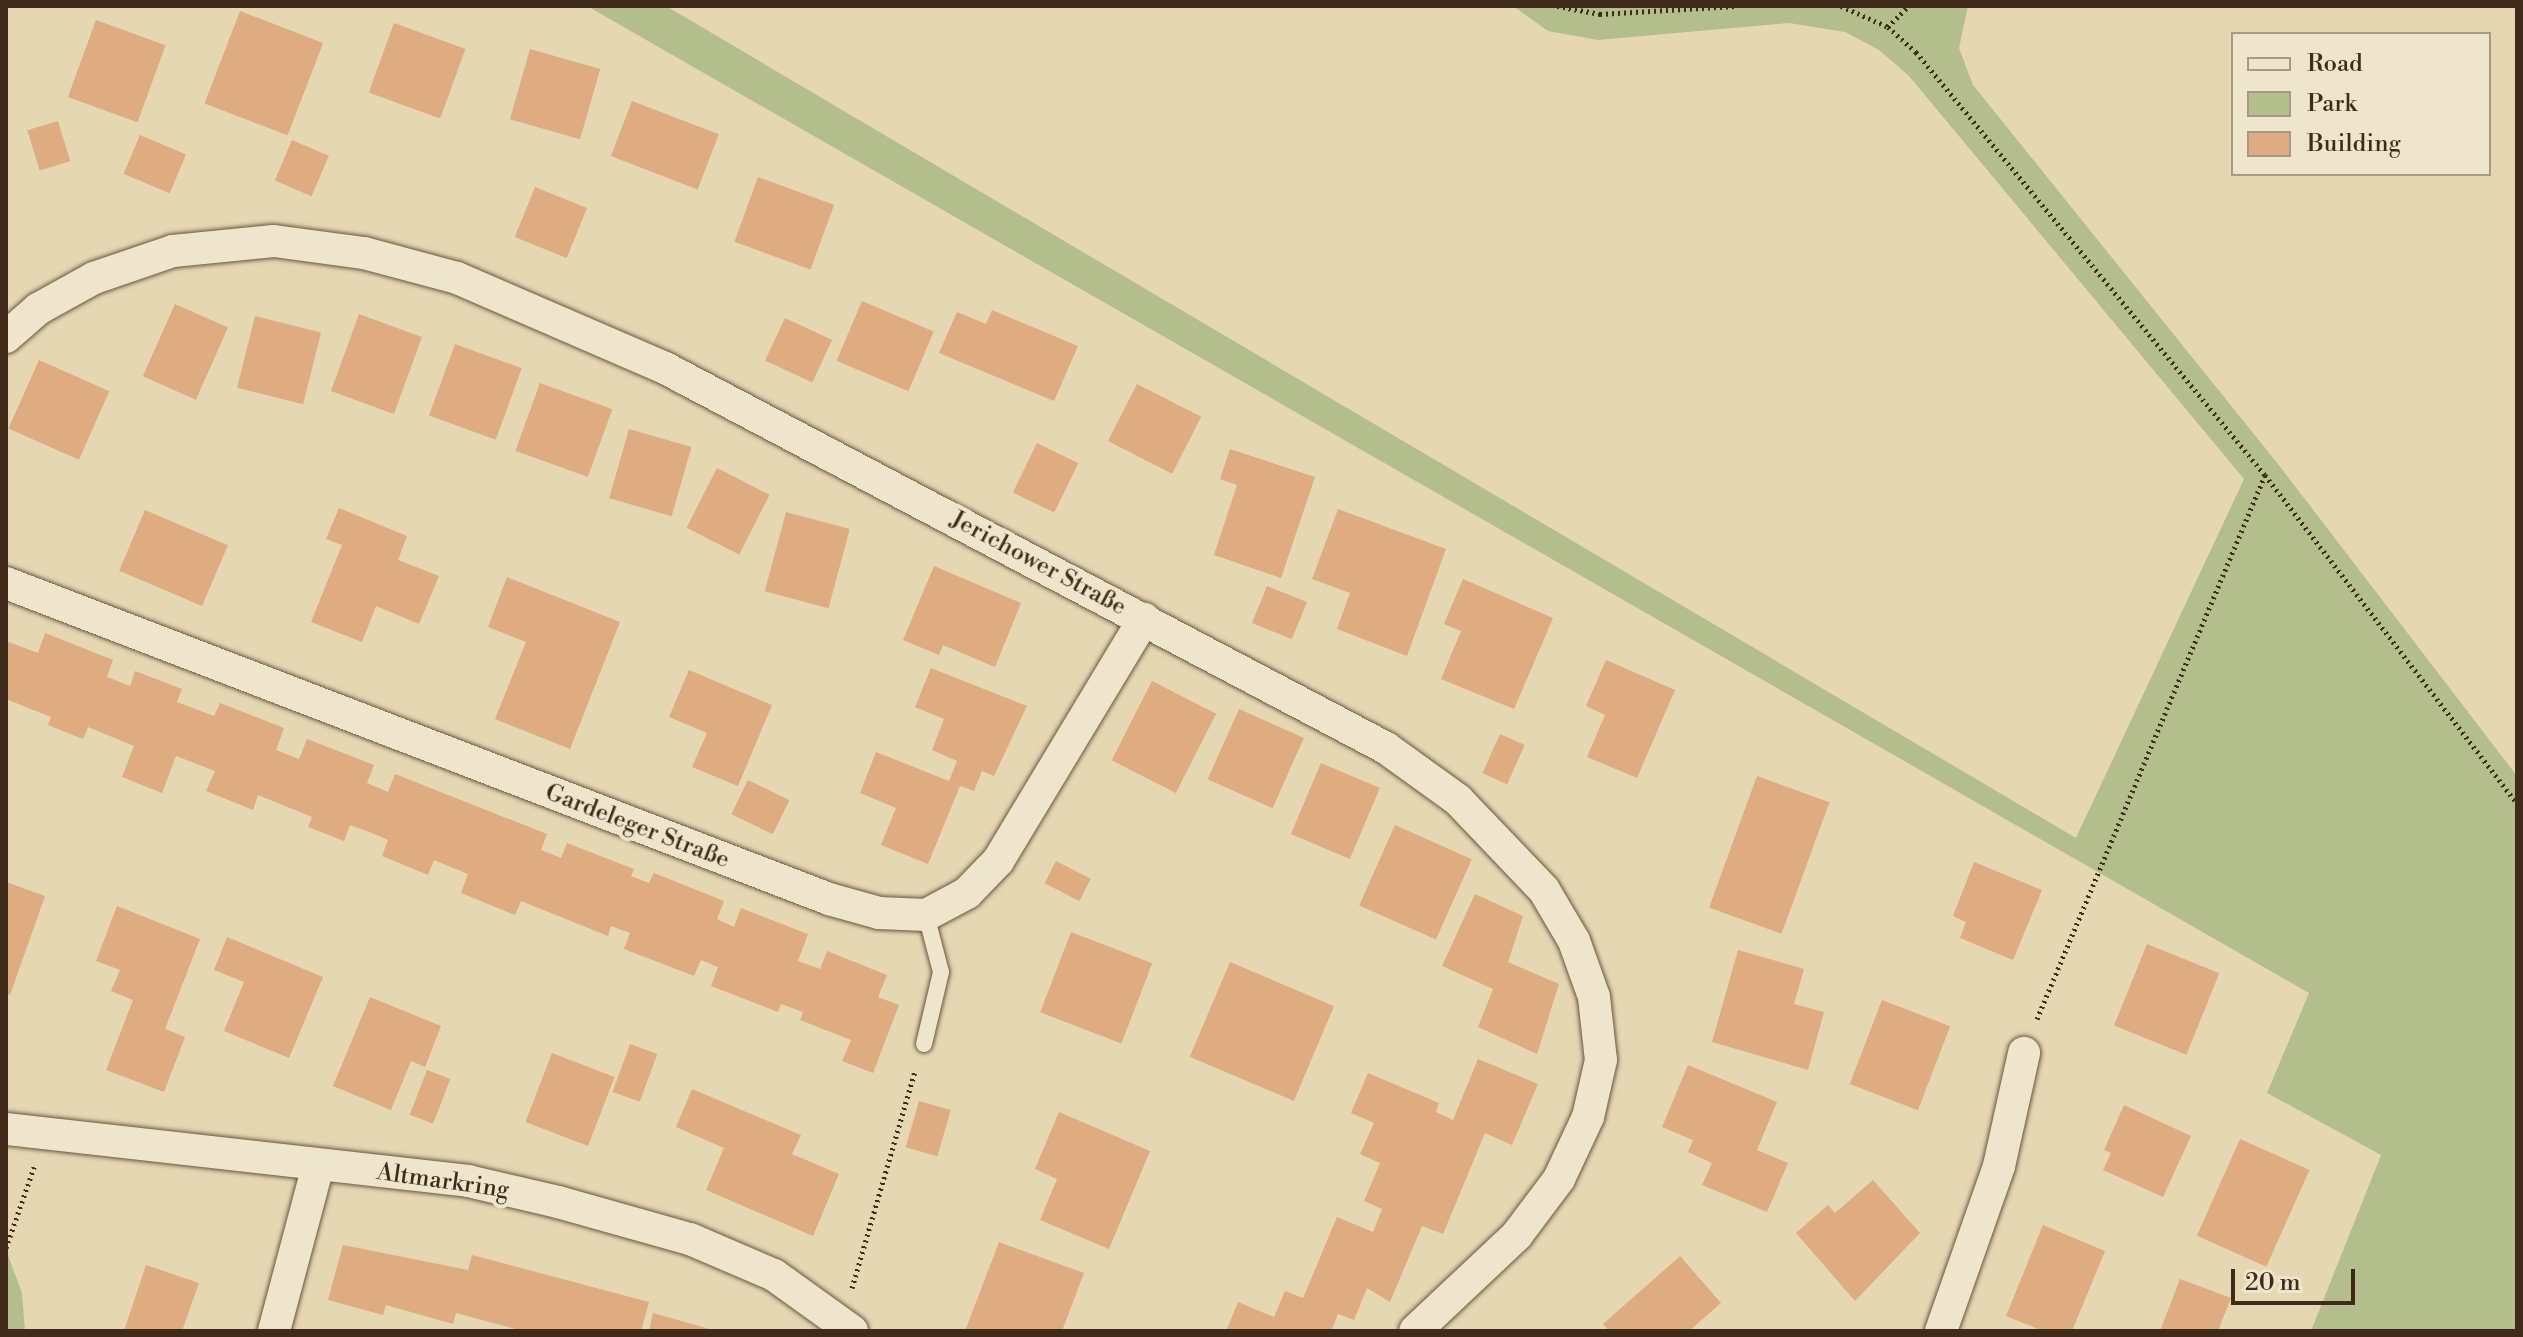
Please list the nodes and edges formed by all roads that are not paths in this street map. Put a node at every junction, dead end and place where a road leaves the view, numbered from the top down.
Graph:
1 (6, 337) edge
2 (6, 583) edge
3 (1144, 619) junction
4 (926, 915) junction
5 (924, 1044) road end
6 (2024, 1053) road end
7 (6, 1129) edge
8 (318, 1166) junction
9 (847, 1327) edge
10 (274, 1331) edge
11 (1415, 1331) edge
12 (1941, 1331) edge

1 - 3 street, Jerichower Straße
2 - 4 street, Gardeleger Straße
3 - 4 street
3 - 11 street, Jerichower Straße
4 - 5 lane
6 - 12 street
7 - 8 street, Altmarkring
8 - 9 street, Altmarkring
8 - 10 street

